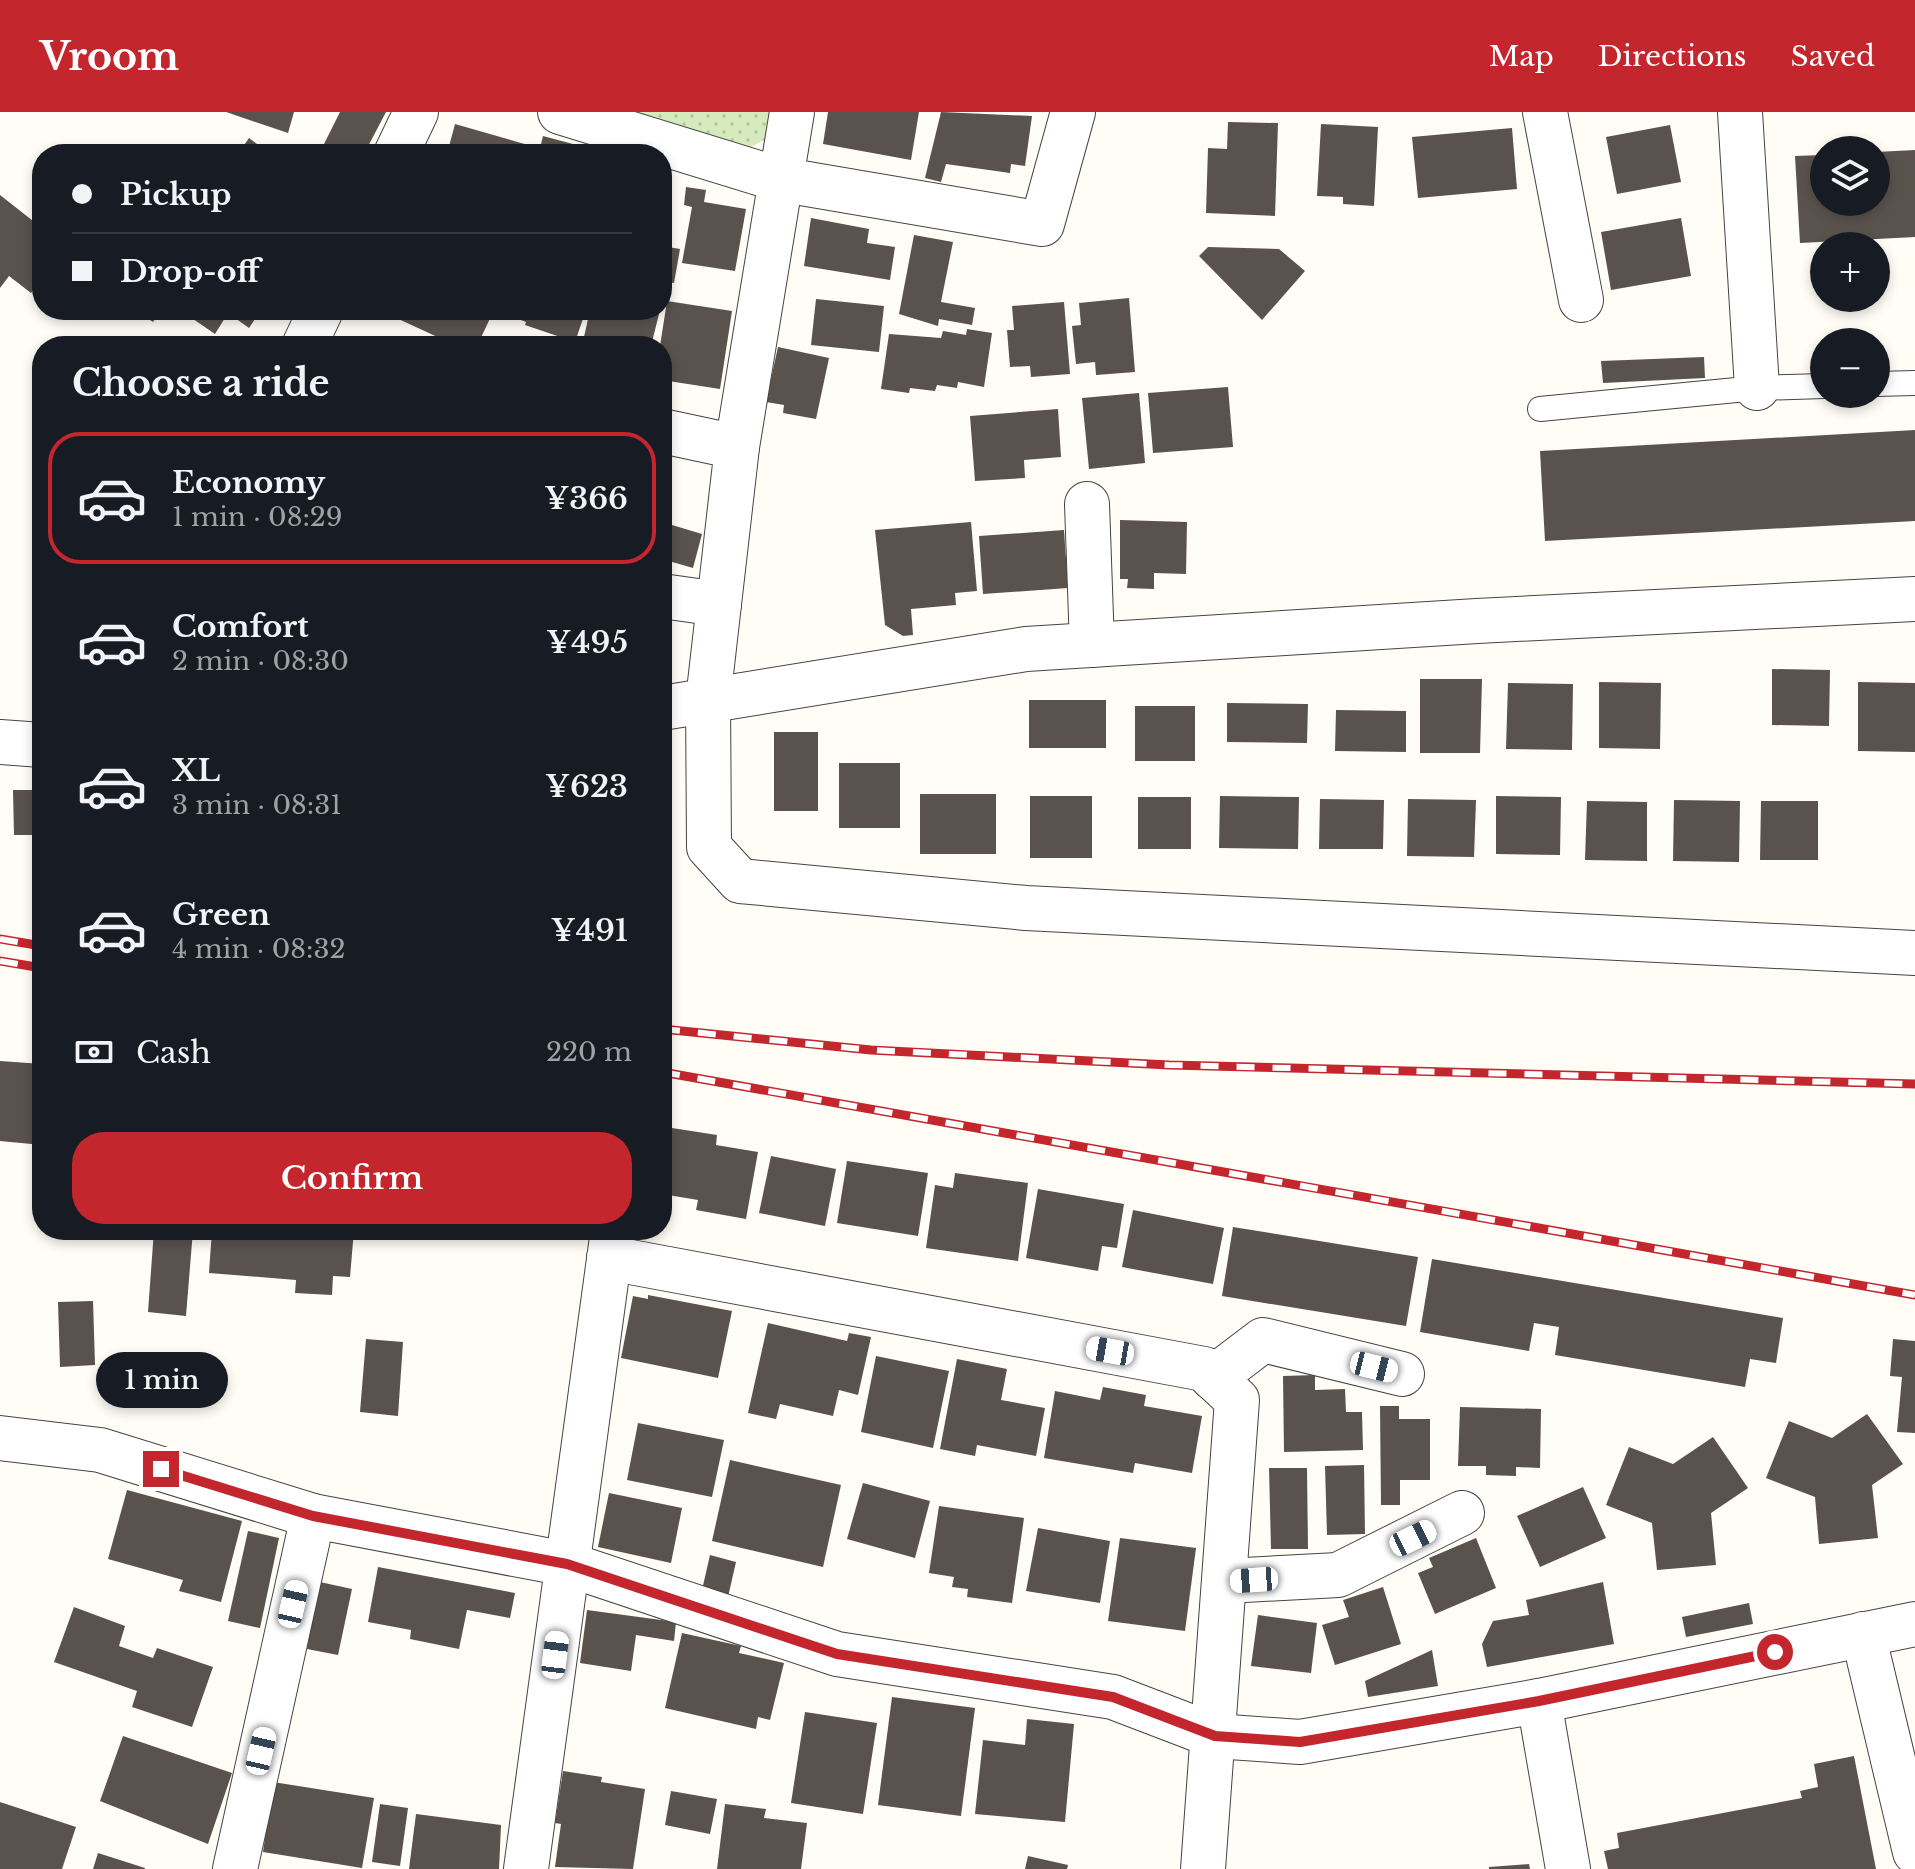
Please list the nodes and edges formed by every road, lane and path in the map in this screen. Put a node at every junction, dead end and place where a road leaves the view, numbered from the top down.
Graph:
1 (416, 112) edge
2 (560, 112) edge
3 (792, 112) edge
4 (1073, 112) edge
5 (1545, 112) edge
6 (1740, 112) edge
7 (401, 144) edge
8 (664, 144) edge
9 (672, 146) edge
10 (778, 179) junction
11 (1581, 300) dead end
12 (1915, 383) edge
13 (1890, 384) edge
14 (1810, 386) edge
15 (1757, 388) junction
16 (1540, 409) dead end
17 (672, 433) edge
18 (737, 447) junction
19 (1087, 504) dead end
20 (672, 597) edge
21 (1915, 599) edge
22 (719, 604) junction
23 (1092, 645) junction
24 (708, 700) junction
25 (672, 706) edge
26 (0, 742) edge
27 (32, 744) edge
28 (1915, 953) edge
29 (611, 1244) edge
30 (1402, 1374) dead end
31 (1213, 1378) junction
32 (0, 1438) edge
33 (1462, 1513) dead end
34 (313, 1516) junction
35 (567, 1564) junction
36 (1226, 1581) junction
37 (1915, 1624) edge
38 (1863, 1634) junction
39 (1539, 1701) junction
40 (1215, 1736) junction
41 (1915, 1852) edge
42 (235, 1869) edge
43 (526, 1869) edge
44 (1203, 1869) edge
45 (1568, 1869) edge

1 - 7 street
2 - 8 street
3 - 10 street
4 - 10 street
5 - 11 street
6 - 15 street
9 - 10 street
10 - 18 street
12 - 13 lane
14 - 15 lane
15 - 16 lane
17 - 18 street
18 - 22 street
19 - 23 street
20 - 22 street
21 - 23 street
22 - 24 street
23 - 24 street
24 - 25 street
24 - 28 street
26 - 27 street
29 - 31 street
29 - 35 street
30 - 31 street
31 - 36 street
32 - 34 street
33 - 36 street
34 - 35 street
34 - 42 street
35 - 40 street
35 - 43 street
36 - 40 street
37 - 38 street
38 - 39 street
38 - 41 street
39 - 40 street
39 - 45 street
40 - 44 street

